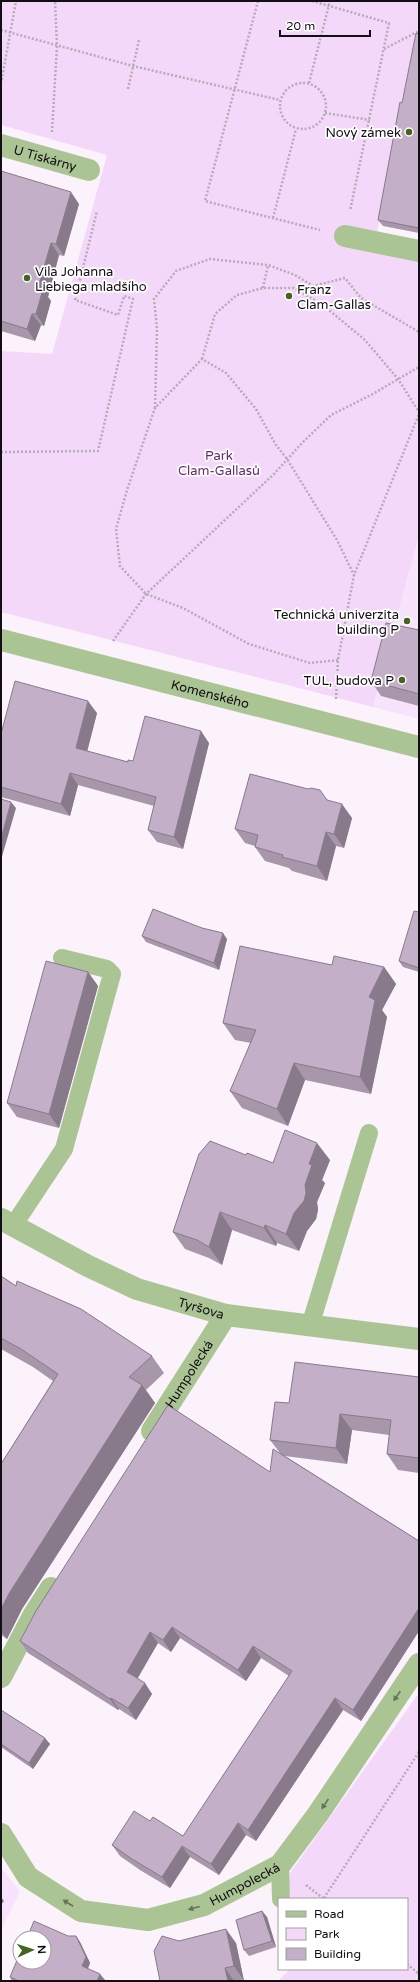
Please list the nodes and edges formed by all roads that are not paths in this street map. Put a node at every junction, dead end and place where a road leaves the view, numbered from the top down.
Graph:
1 (1, 145) edge
2 (89, 170) dead end
3 (345, 236) road end
4 (419, 251) edge
5 (1, 640) edge
6 (419, 747) edge
7 (62, 958) dead end
8 (369, 1132) dead end
9 (7, 1222) edge
10 (226, 1315) junction
11 (310, 1326) junction
12 (419, 1339) edge
13 (140, 1449) edge
14 (63, 1569) edge
15 (7, 1652) edge
16 (419, 1664) edge
17 (1, 1677) edge
18 (1, 1834) edge
19 (280, 1865) junction
20 (281, 1898) edge

1 - 2 street, U Tiskárny
3 - 4 street
5 - 6 street, Komenského
7 - 9 lane
8 - 11 lane
9 - 10 street, Tyršova
10 - 11 street, Tyršova
10 - 13 street, Humpolecká
11 - 12 street, Tyršova
14 - 15 street
15 - 17 street
16 -> 19 street, Humpolecká
19 -> 18 street, Humpolecká
19 - 20 lane

